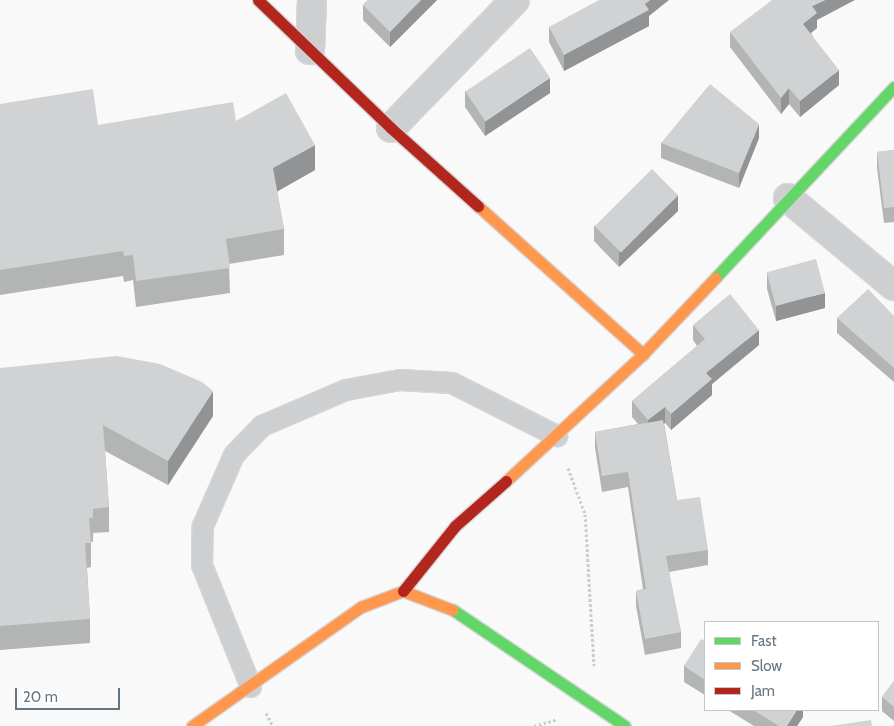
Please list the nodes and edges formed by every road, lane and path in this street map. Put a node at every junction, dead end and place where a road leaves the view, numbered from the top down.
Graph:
1 (258, 0) edge
2 (312, 0) edge
3 (515, 0) edge
4 (310, 50) junction
5 (894, 87) edge
6 (391, 128) junction
7 (788, 198) junction
8 (894, 286) edge
9 (643, 354) junction
10 (557, 436) junction
11 (403, 591) junction
12 (251, 687) junction
13 (596, 708) junction
14 (192, 726) edge
15 (534, 726) edge
16 (625, 726) edge

1 - 4 street
2 - 4 street
3 - 6 street
4 - 6 street
5 - 7 street
6 - 9 street
7 - 8 street
7 - 9 street
9 - 10 street
10 - 11 street
10 - 12 lane
10 - 13 path
11 - 12 street
11 - 13 street
12 - 14 street
13 - 15 path
13 - 16 street

